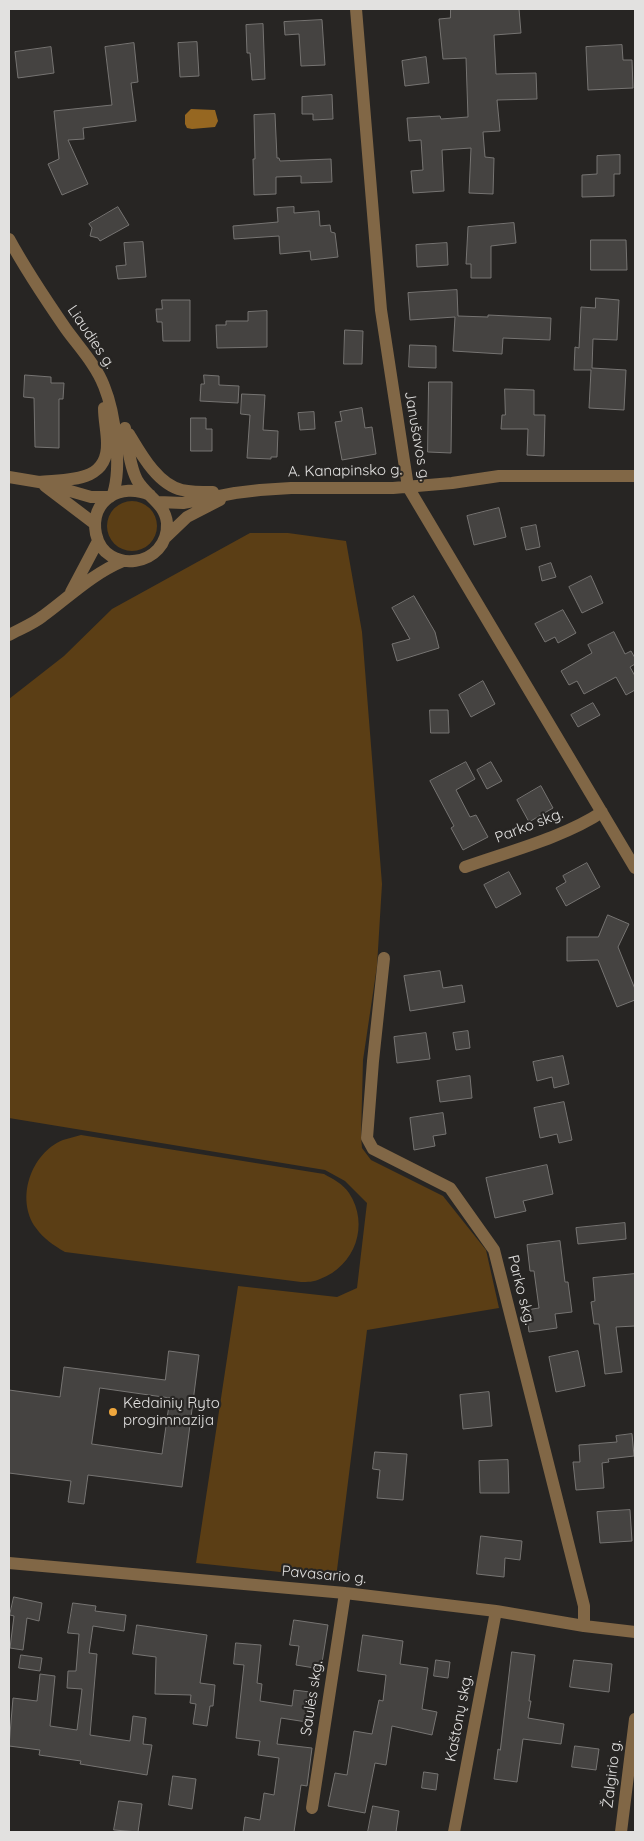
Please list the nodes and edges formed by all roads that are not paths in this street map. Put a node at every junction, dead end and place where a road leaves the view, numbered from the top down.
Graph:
1 (356, 9) edge
2 (9, 239) edge
3 (105, 387) junction
4 (125, 428) junction
5 (635, 476) edge
6 (9, 477) edge
7 (39, 482) junction
8 (408, 487) junction
9 (235, 493) junction
10 (111, 496) junction
11 (154, 499) junction
12 (95, 524) junction
13 (165, 538) junction
14 (98, 541) junction
15 (123, 561) junction
16 (69, 594) junction
17 (9, 635) edge
18 (602, 812) junction
19 (634, 865) edge
20 (465, 867) dead end
21 (384, 958) dead end
22 (9, 1564) edge
23 (345, 1593) junction
24 (496, 1611) junction
25 (584, 1626) junction
26 (635, 1632) edge
27 (635, 1719) edge
28 (312, 1808) dead end
29 (454, 1832) edge
30 (621, 1832) edge

1 - 8 street, Janušavos g.
2 - 3 street, Liaudies g.
3 - 4 street
3 - 7 street
3 - 10 street, Liaudies g.
4 - 9 street
4 - 11 street
5 - 8 street, A. Kanapinsko g.
6 - 7 street
7 - 10 street
7 - 12 street
8 - 9 street, A. Kanapinsko g.
8 - 18 street, Janušavos g.
9 - 11 street
9 - 13 street
10 - 11 street
10 - 12 street
11 - 13 street
12 - 14 street
13 - 15 street
14 - 15 street
14 - 16 street
15 - 16 street
16 - 17 street
18 - 19 street, Janušavos g.
18 - 20 street, Parko skg.
21 - 25 street, Parko skg.
22 - 23 street, Pavasario g.
23 - 24 street, Pavasario g.
23 - 28 street, Saulės skg.
24 - 25 street, Pavasario g.
24 - 29 street, Kaštonų skg.
25 - 26 street, Pavasario g.
27 - 30 street, Žalgirio g.

